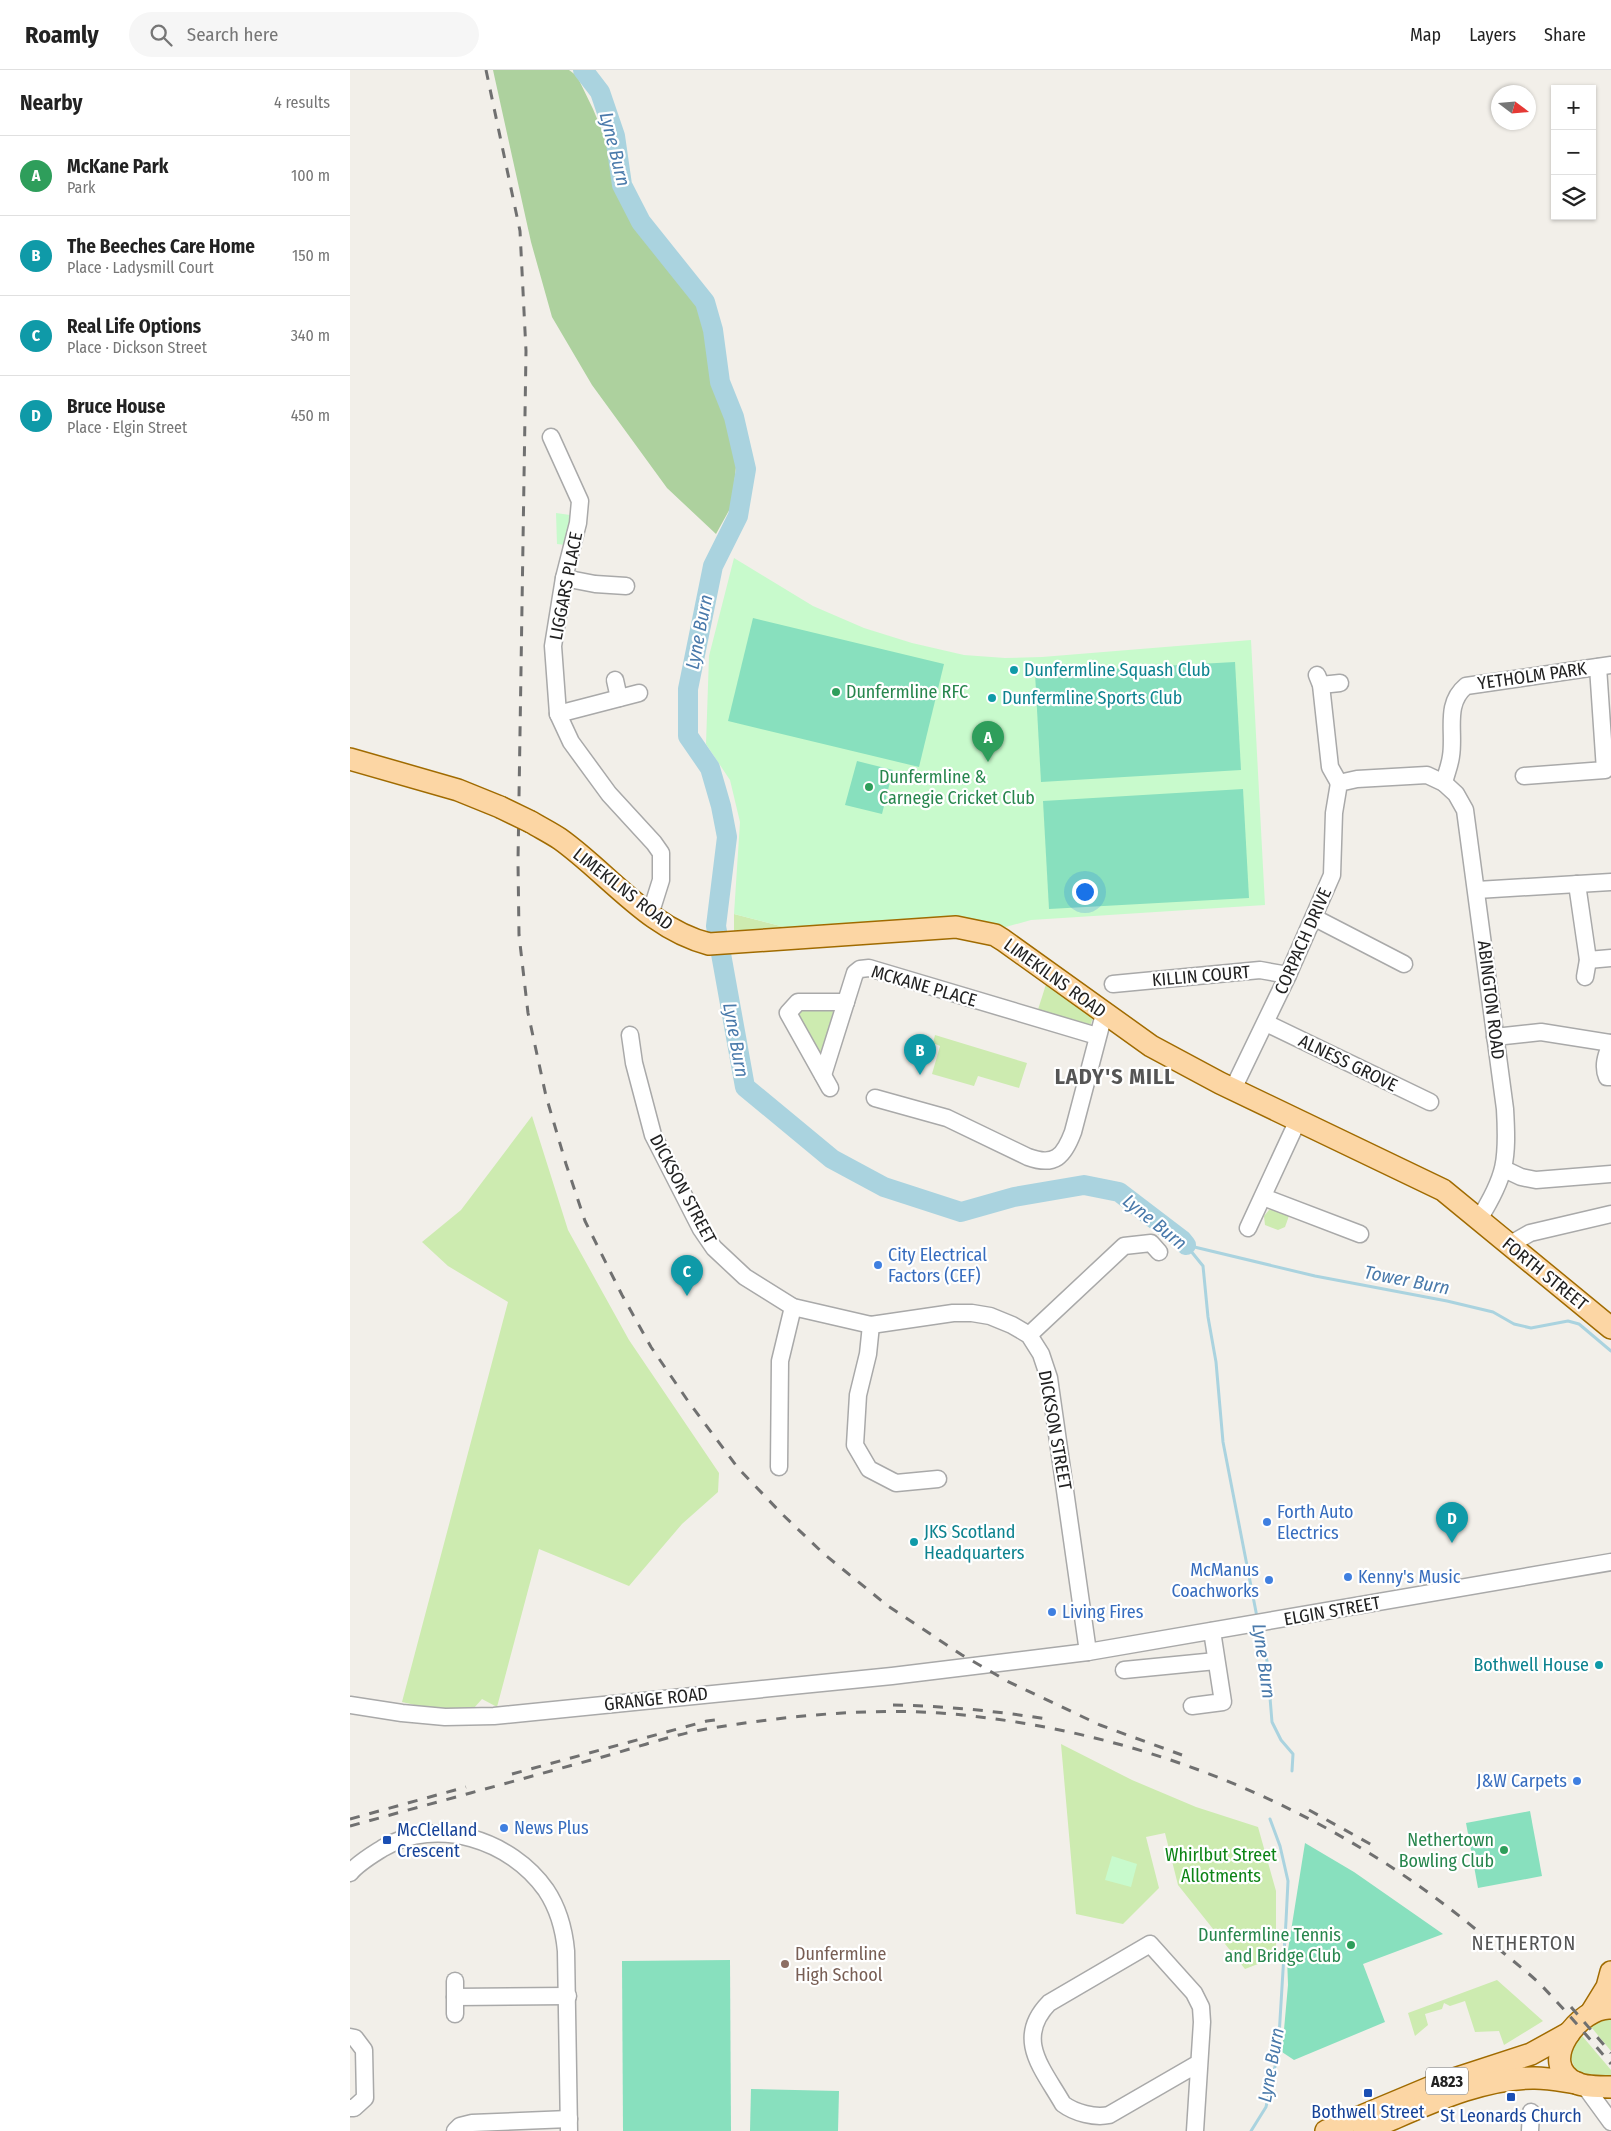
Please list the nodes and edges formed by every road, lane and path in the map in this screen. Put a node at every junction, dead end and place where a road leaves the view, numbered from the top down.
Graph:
1 (551, 437) dead end
2 (564, 578) junction
3 (626, 586) dead end
4 (1604, 666) edge
5 (615, 680) dead end
6 (1340, 683) dead end
7 (639, 693) dead end
8 (619, 698) junction
9 (558, 714) junction
10 (350, 759) edge
11 (1524, 776) dead end
12 (1339, 783) junction
13 (1444, 783) junction
14 (1611, 882) edge
15 (1577, 884) junction
16 (1477, 890) junction
17 (650, 915) junction
18 (1315, 918) junction
19 (1611, 958) edge
20 (1588, 960) junction
21 (1404, 964) dead end
22 (1288, 976) junction
23 (1585, 977) dead end
24 (1113, 984) dead end
25 (846, 1002) junction
26 (1104, 1014) junction
27 (1266, 1023) junction
28 (630, 1035) dead end
29 (1097, 1036) junction
30 (1495, 1037) junction
31 (1611, 1043) edge
32 (1611, 1077) edge
33 (1233, 1089) junction
34 (875, 1098) dead end
35 (1430, 1102) dead end
36 (1298, 1120) junction
37 (1504, 1169) junction
38 (1610, 1178) edge
39 (1263, 1196) junction
40 (1611, 1214) edge
41 (1479, 1219) junction
42 (1248, 1228) dead end
43 (1360, 1234) dead end
44 (1509, 1245) junction
45 (1159, 1252) dead end
46 (792, 1307) junction
47 (871, 1325) junction
48 (1611, 1328) edge
49 (1029, 1335) junction
50 (779, 1467) dead end
51 (938, 1479) dead end
52 (1611, 1562) edge
53 (1212, 1631) junction
54 (1088, 1652) junction
55 (1216, 1661) junction
56 (962, 1666) joint
57 (1124, 1670) dead end
58 (350, 1705) edge
59 (1192, 1706) dead end
60 (350, 1874) edge
61 (1611, 1972) edge
62 (568, 1996) junction
63 (1601, 2010) edge
64 (455, 2014) dead end
65 (1569, 2033) junction
66 (350, 2037) edge
67 (1199, 2063) junction
68 (1580, 2084) junction
69 (1611, 2086) edge
70 (1611, 2095) edge
71 (350, 2108) edge
72 (1531, 2112) dead end
73 (1611, 2121) edge
74 (569, 2125) edge
75 (455, 2131) edge
76 (1195, 2131) edge
77 (1326, 2131) edge
78 (1364, 2131) edge
79 (1530, 2131) edge

1 - 2 street, LIGGARS PLACE
2 - 3 street
2 - 9 street, LIGGARS PLACE
4 - 11 street
4 - 13 street, YETHOLM PARK
5 - 8 street
6 - 12 street
7 - 8 street
8 - 9 street
9 - 17 street, LIGGARS PLACE
10 - 17 main road, LIMEKILNS ROAD, bridge
12 - 13 street
12 - 18 street, CORPACH DRIVE
13 - 16 street, ABINGTON ROAD
14 - 15 street
15 - 16 street
15 - 20 street
16 - 30 street, ABINGTON ROAD
17 - 26 main road, LIMEKILNS ROAD
18 - 21 street
18 - 22 street, CORPACH DRIVE
19 - 20 street
20 - 23 street
22 - 24 street, KILLIN COURT
22 - 27 street, CORPACH DRIVE
25 - 25 street, MCKANE PLACE
25 - 29 street, MCKANE PLACE
26 - 29 street
26 - 33 main road, LIMEKILNS ROAD
27 - 33 street, CORPACH DRIVE
27 - 35 street, ALNESS GROVE
28 - 46 street, DICKSON STREET
29 - 34 street
30 - 31 street
30 - 37 street, ABINGTON ROAD
31 - 32 street
33 - 36 main road, LIMEKILNS ROAD
36 - 39 street
36 - 41 main road, LIMEKILNS ROAD
37 - 38 street
37 - 41 street, ABINGTON ROAD
39 - 42 street
39 - 43 street
40 - 44 street
41 - 44 main road, FORTH STREET
44 - 48 main road, FORTH STREET
45 - 49 street
46 - 47 street, DICKSON STREET
46 - 50 street
47 - 49 street, DICKSON STREET
47 - 51 street
49 - 54 street, DICKSON STREET
52 - 53 street, ELGIN STREET
53 - 54 street, ELGIN STREET
53 - 55 street
54 - 56 street, ELGIN STREET
55 - 57 street
55 - 59 street
56 - 58 street, GRANGE ROAD
60 - 62 street
61 - 63 main road
62 - 64 street
62 - 74 street
63 - 65 main road, A823
65 - 68 main road, A823
65 - 77 main road, A823
66 - 71 street
67 - 67 street
67 - 76 street
68 - 69 main road, A823
68 - 73 street
68 - 78 main road, A823
70 - 73 street
72 - 79 street
74 - 75 street

